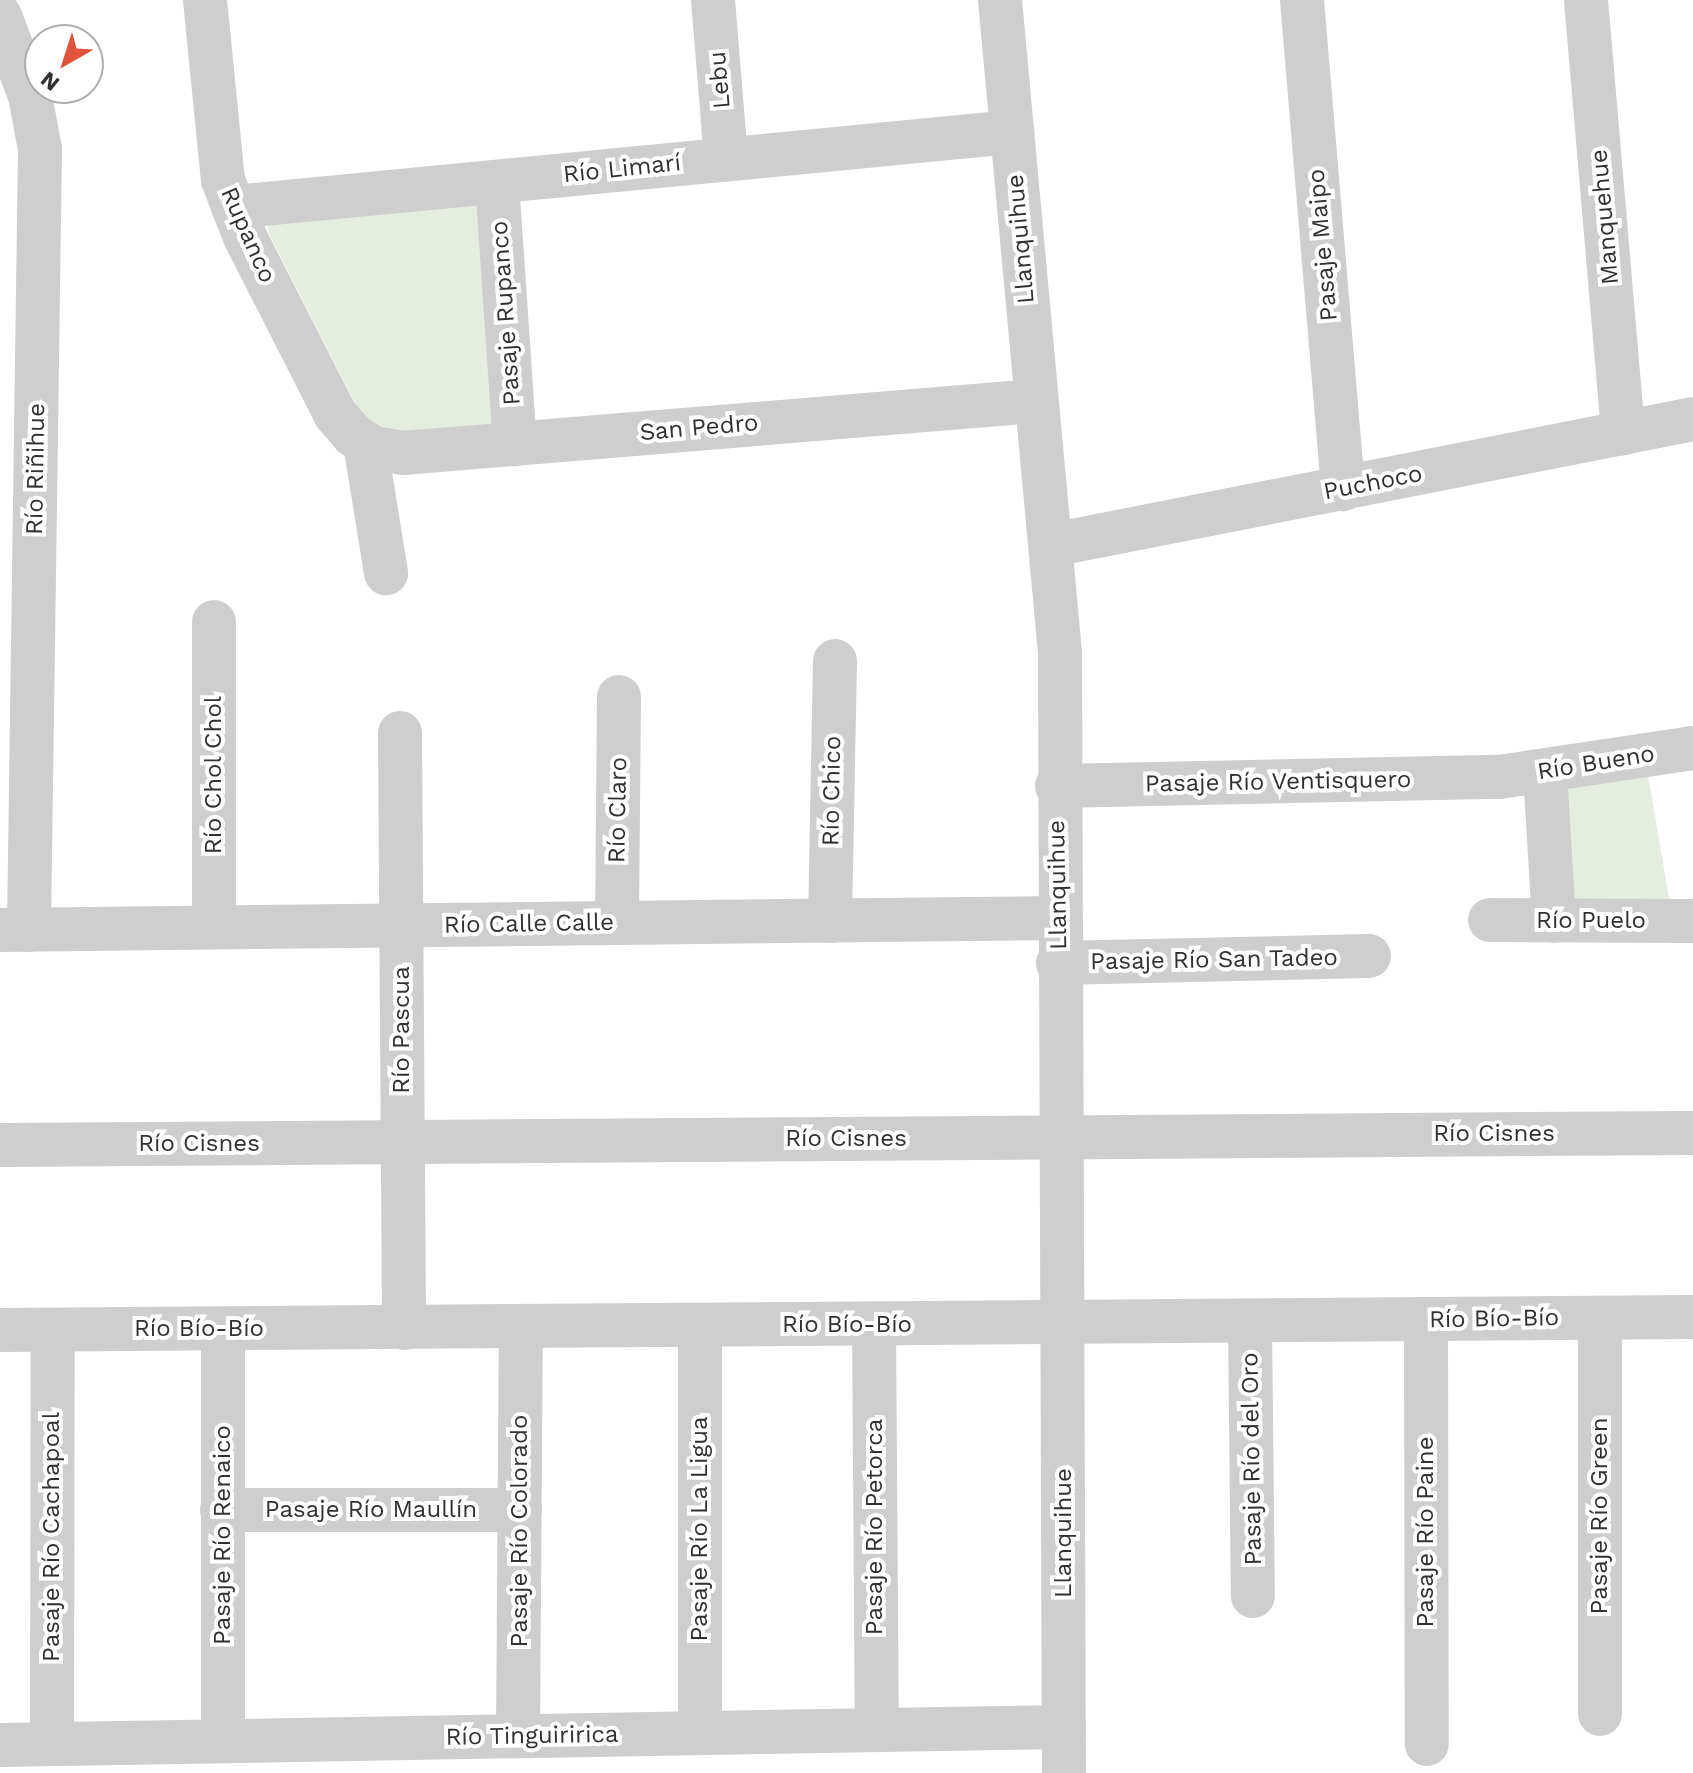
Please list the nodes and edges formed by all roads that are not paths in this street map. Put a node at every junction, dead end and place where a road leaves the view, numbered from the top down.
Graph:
1 (205, 0) edge
2 (713, 0) edge
3 (1000, 0) edge
4 (1302, 0) edge
5 (1586, 0) edge
6 (0, 16) edge
7 (1012, 132) junction
8 (726, 159) junction
9 (497, 182) junction
10 (233, 207) junction
11 (1035, 401) junction
12 (1693, 419) edge
13 (1623, 433) junction
14 (365, 443) junction
15 (515, 444) junction
16 (1343, 489) junction
17 (1052, 545) junction
18 (386, 573) dead end
19 (214, 622) dead end
20 (835, 661) dead end
21 (619, 697) dead end
22 (400, 733) dead end
23 (1693, 748) edge
24 (1545, 773) junction
25 (1499, 777) joint
26 (1057, 786) junction
27 (1058, 918) junction
28 (1490, 920) dead end
29 (830, 921) junction
30 (1554, 921) junction
31 (1693, 921) edge
32 (617, 923) junction
33 (401, 926) junction
34 (214, 927) junction
35 (14, 930) edge
36 (1369, 956) dead end
37 (1058, 963) junction
38 (1693, 1133) edge
39 (1058, 1137) junction
40 (403, 1142) junction
41 (0, 1145) edge
42 (1693, 1317) edge
43 (1600, 1318) junction
44 (1426, 1320) junction
45 (1250, 1322) junction
46 (1064, 1323) junction
47 (874, 1324) junction
48 (700, 1326) junction
49 (521, 1327) junction
50 (404, 1328) junction
51 (223, 1329) junction
52 (0, 1330) edge
53 (53, 1330) junction
54 (222, 1510) junction
55 (520, 1510) junction
56 (1253, 1596) dead end
57 (1600, 1714) dead end
58 (1064, 1727) junction
59 (877, 1730) junction
60 (700, 1733) junction
61 (518, 1736) junction
62 (223, 1741) junction
63 (52, 1744) junction
64 (1427, 1744) dead end
65 (0, 1745) edge
66 (1064, 1773) edge

1 - 10 street, Rupanco
2 - 8 street, Lebu
3 - 7 street, Llanquihue
4 - 16 street, Pasaje Maipo
5 - 13 street, Manquehue
6 - 35 street, Río Riñihue
7 - 8 street, Río Limarí
7 - 11 street, Llanquihue
8 - 9 street, Río Limarí
9 - 10 street, Río Limarí
9 - 15 street, Pasaje Rupanco
10 - 14 street, Rupanco
11 - 15 street, San Pedro
11 - 17 street, Llanquihue
12 - 13 street, Puchoco
13 - 16 street, Puchoco
14 - 15 street, San Pedro
14 - 18 street
16 - 17 street, Puchoco
17 - 26 street, Llanquihue
19 - 34 street, Río Chol Chol
20 - 29 street, Río Chico
21 - 32 street, Río Claro
22 - 33 street, Río Pascua
23 - 24 street, Río Bueno
24 - 25 street, Río Bueno
24 - 30 street
25 - 26 street, Pasaje Río Ventisquero
26 - 27 street, Llanquihue
27 - 29 street, Río Calle Calle
27 - 37 street, Llanquihue
28 - 30 street, Río Puelo
29 - 32 street, Río Calle Calle
30 - 31 street, Río Puelo
32 - 33 street, Río Calle Calle
33 - 34 street, Río Calle Calle
33 - 40 street, Río Pascua
34 - 35 street, Río Calle Calle
36 - 37 street, Pasaje Río San Tadeo
37 - 39 street, Llanquihue
38 - 39 street, Río Cisnes
39 - 40 street, Río Cisnes
39 - 46 street, Llanquihue
40 - 41 street, Río Cisnes
40 - 50 street, Río Pascua
42 - 43 street, Río Bío-Bío
43 - 44 street, Río Bío-Bío
43 - 57 street, Pasaje Río Green
44 - 45 street, Río Bío-Bío
44 - 64 street, Pasaje Río Paine
45 - 46 street, Río Bío-Bío
45 - 56 street, Pasaje Río del Oro
46 - 47 street, Río Bío-Bío
46 - 58 street, Llanquihue
47 - 48 street, Río Bío-Bío
47 - 59 street, Pasaje Río Petorca
48 - 49 street, Río Bío-Bío
48 - 60 street, Pasaje Río La Ligua
49 - 50 street, Río Bío-Bío
49 - 55 street, Pasaje Río Colorado
50 - 51 street, Río Bío-Bío
51 - 53 street, Río Bío-Bío
51 - 54 street, Pasaje Río Renaico
52 - 53 street, Río Bío-Bío
53 - 63 street, Pasaje Río Cachapoal
54 - 55 street, Pasaje Río Maullín
54 - 62 street, Pasaje Río Renaico
55 - 61 street, Pasaje Río Colorado
58 - 59 street, Río Tinguiririca
58 - 66 street, Llanquihue
59 - 60 street, Río Tinguiririca
60 - 61 street, Río Tinguiririca
61 - 62 street, Río Tinguiririca
62 - 63 street, Río Tinguiririca
63 - 65 street, Río Tinguiririca

